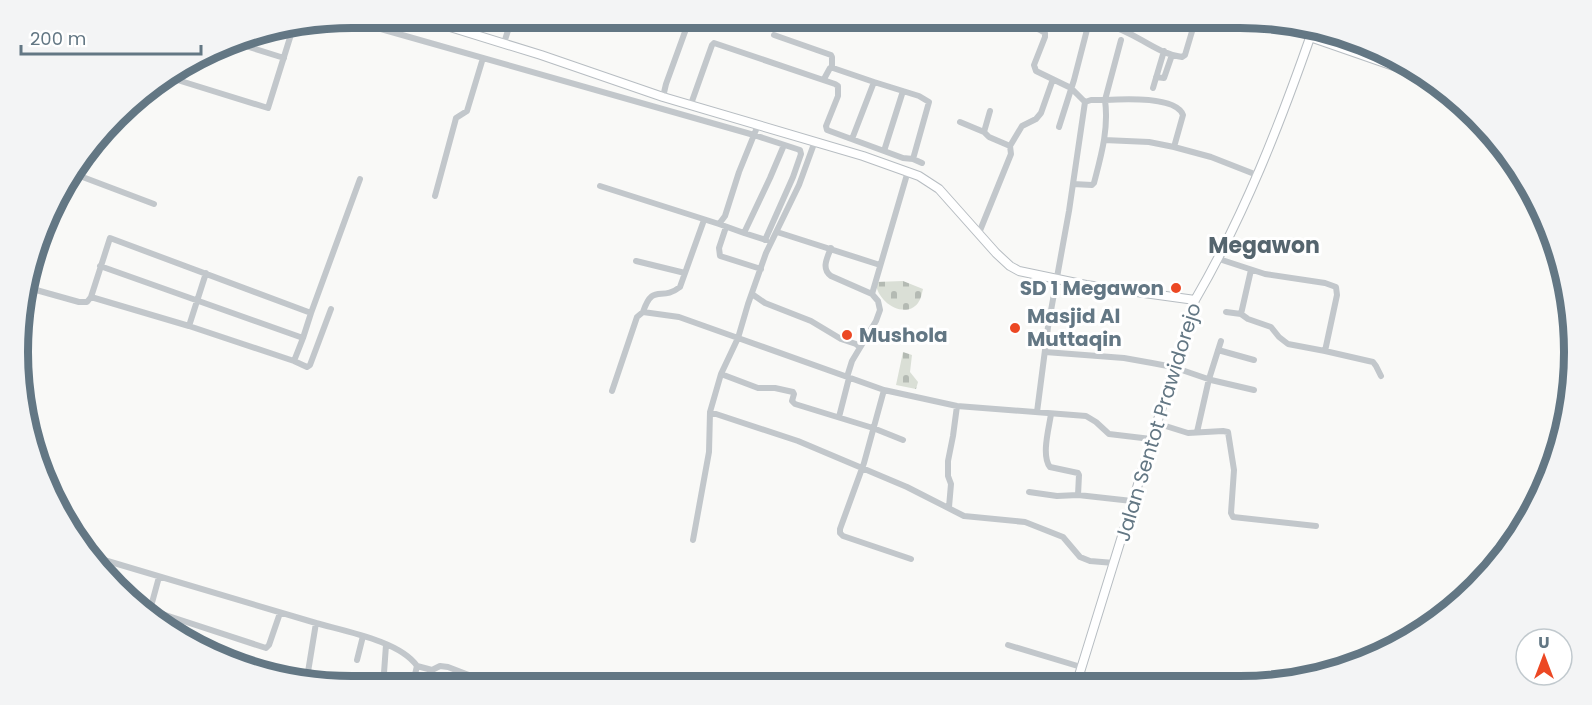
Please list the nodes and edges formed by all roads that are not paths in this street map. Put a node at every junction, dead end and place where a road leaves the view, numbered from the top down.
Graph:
1 (403, 28) edge
2 (454, 28) edge
3 (509, 28) edge
4 (686, 28) edge
5 (1035, 28) edge
6 (1088, 28) edge
7 (1121, 28) edge
8 (1193, 28) edge
9 (290, 35) edge
10 (774, 35) dead end
11 (1310, 37) edge
12 (1121, 40) dead end
13 (1329, 42) edge
14 (504, 43) junction
15 (247, 46) edge
16 (1164, 51) junction
17 (1172, 55) junction
18 (284, 58) junction
19 (483, 58) junction
20 (1379, 60) edge
21 (832, 68) junction
22 (1156, 76) junction
23 (1053, 79) junction
24 (177, 80) edge
25 (824, 80) junction
26 (873, 82) junction
27 (631, 86) junction
28 (1071, 88) junction
29 (1153, 88) dead end
30 (903, 91) junction
31 (663, 95) junction
32 (627, 99) junction
33 (1105, 100) junction
34 (692, 102) junction
35 (1085, 102) junction
36 (704, 108) junction
37 (990, 111) dead end
38 (700, 120) junction
39 (960, 122) dead end
40 (758, 125) junction
41 (1059, 127) dead end
42 (984, 132) junction
43 (754, 135) junction
44 (852, 139) junction
45 (1104, 140) junction
46 (815, 141) junction
47 (838, 142) junction
48 (784, 145) junction
49 (1010, 146) junction
50 (1174, 147) junction
51 (865, 151) junction
52 (884, 151) junction
53 (913, 159) junction
54 (922, 163) dead end
55 (908, 171) junction
56 (1257, 175) junction
57 (80, 176) edge
58 (360, 179) dead end
59 (1073, 184) junction
60 (600, 186) dead end
61 (435, 196) dead end
62 (154, 204) dead end
63 (704, 220) junction
64 (719, 224) junction
65 (726, 227) junction
66 (777, 232) junction
67 (744, 233) junction
68 (979, 233) junction
69 (768, 241) junction
70 (831, 248) junction
71 (1219, 259) junction
72 (636, 261) dead end
73 (880, 265) junction
74 (100, 266) junction
75 (761, 269) junction
76 (1251, 270) junction
77 (207, 273) junction
78 (685, 273) junction
79 (1056, 280) junction
80 (35, 290) edge
81 (752, 294) junction
82 (872, 294) junction
83 (91, 297) junction
84 (198, 300) junction
85 (1195, 300) junction
86 (331, 309) dead end
87 (643, 312) junction
88 (1226, 312) dead end
89 (311, 313) junction
90 (1241, 314) junction
91 (189, 326) junction
92 (303, 338) junction
93 (738, 338) junction
94 (1221, 341) dead end
95 (860, 347) junction
96 (1218, 350) junction
97 (1325, 351) junction
98 (1045, 352) junction
99 (1254, 360) dead end
100 (294, 361) junction
101 (1173, 367) junction
102 (722, 374) junction
103 (1381, 376) dead end
104 (848, 377) junction
105 (1209, 379) junction
106 (884, 390) junction
107 (1254, 390) dead end
108 (612, 391) dead end
109 (957, 406) junction
110 (710, 412) junction
111 (1037, 412) junction
112 (1051, 414) junction
113 (839, 417) junction
114 (1156, 423) junction
115 (873, 428) junction
116 (1197, 432) junction
117 (1151, 439) junction
118 (903, 440) dead end
119 (862, 467) junction
120 (1029, 492) dead end
121 (1078, 495) junction
122 (1132, 501) junction
123 (949, 507) junction
124 (1316, 526) dead end
125 (693, 540) dead end
126 (911, 558) dead end
127 (104, 560) edge
128 (1114, 563) junction
129 (159, 577) junction
130 (151, 606) edge
131 (280, 613) junction
132 (165, 617) edge
133 (316, 623) junction
134 (363, 636) junction
135 (386, 645) junction
136 (1008, 645) dead end
137 (357, 660) dead end
138 (417, 666) junction
139 (1082, 667) junction
140 (432, 670) junction
141 (308, 674) edge
142 (384, 676) edge
143 (415, 676) edge
144 (430, 676) edge
145 (471, 676) edge
146 (1079, 676) edge

1 - 19 street
2 - 14 street
3 - 14 street
4 - 31 street
5 - 23 street
6 - 28 street
7 - 16 street
8 - 17 street
9 - 18 street
10 - 21 street
11 - 56 street, Jalan Sentot Prawidorejo
12 - 33 street
13 - 20 street
14 - 27 street
15 - 18 street
16 - 17 street
16 - 22 street
17 - 22 street
18 - 24 street
19 - 32 street
19 - 61 street
21 - 25 street
21 - 26 street
22 - 29 street
23 - 28 street
23 - 49 street
25 - 34 street
25 - 47 street
26 - 30 street
26 - 44 street
27 - 31 street
27 - 32 street
28 - 35 street
28 - 41 street
30 - 52 street
30 - 53 street
31 - 34 street
32 - 38 street
33 - 35 street
33 - 45 street
33 - 50 street
34 - 36 street
35 - 59 street
36 - 38 street
36 - 40 street
37 - 42 street
38 - 43 street
39 - 42 street
40 - 43 street
40 - 46 street
42 - 49 street
43 - 48 street
43 - 64 street
44 - 47 street
44 - 51 street
45 - 50 street
45 - 59 street
46 - 47 street
46 - 66 street
47 - 51 street
48 - 67 street
48 - 69 street
49 - 68 street
50 - 56 street
51 - 52 street
51 - 55 street
52 - 53 street
53 - 54 street
55 - 68 street
55 - 73 street
56 - 71 street, Jalan Sentot Prawidorejo
57 - 62 street
58 - 89 street
59 - 79 street
60 - 63 street
63 - 64 street
63 - 78 street
64 - 65 street
65 - 67 street
65 - 75 street
66 - 69 street
66 - 70 street
67 - 69 street
68 - 79 street
69 - 75 street
70 - 73 street
70 - 82 street
71 - 76 street
71 - 85 street, Jalan Sentot Prawidorejo
72 - 78 street
73 - 82 street
74 - 77 street
74 - 83 street
74 - 84 street
75 - 81 street
76 - 90 street
76 - 97 street
77 - 84 street
77 - 89 street
78 - 87 street
79 - 85 street
79 - 98 street
80 - 83 street
81 - 93 street
81 - 95 street
82 - 95 street
83 - 91 street
84 - 91 street
84 - 92 street
85 - 101 street, Jalan Sentot Prawidorejo
86 - 100 street
87 - 93 street
87 - 108 street
88 - 90 street
89 - 92 street
90 - 97 street
91 - 100 street
92 - 100 street
93 - 102 street
93 - 104 street
94 - 96 street
95 - 104 street
96 - 99 street
96 - 105 street
97 - 103 street
98 - 101 street
98 - 111 street
101 - 105 street
101 - 114 street, Jalan Sentot Prawidorejo
102 - 110 street
102 - 113 street
104 - 106 street
104 - 113 street
105 - 107 street
105 - 116 street
106 - 109 street
106 - 115 street
109 - 111 street
109 - 123 street
110 - 119 street
110 - 125 street
111 - 112 street
112 - 117 street
112 - 121 street
113 - 115 street
114 - 116 street
114 - 117 street, Jalan Sentot Prawidorejo
115 - 118 street
115 - 119 street
116 - 124 street
117 - 122 street, Jalan Sentot Prawidorejo
119 - 123 street
119 - 126 street
120 - 121 street
121 - 122 street
122 - 128 street, Jalan Sentot Prawidorejo
123 - 128 street
127 - 129 street
128 - 139 street, Jalan Sentot Prawidorejo
129 - 130 street
129 - 131 street
131 - 132 street
131 - 133 street
133 - 134 street
133 - 141 street
134 - 135 street
134 - 137 street
135 - 138 street
135 - 142 street
136 - 139 street
138 - 140 street
138 - 143 street
139 - 146 street, Jalan Sentot Prawidorejo
140 - 144 street
140 - 145 street

